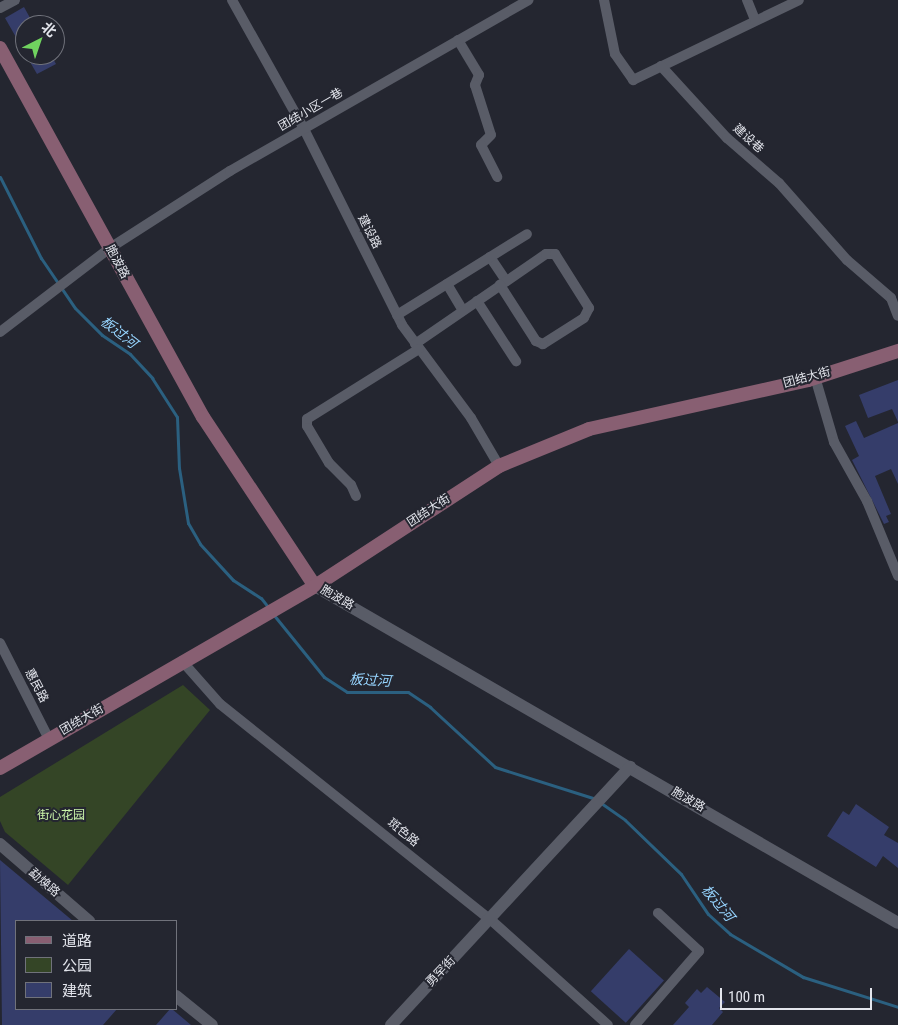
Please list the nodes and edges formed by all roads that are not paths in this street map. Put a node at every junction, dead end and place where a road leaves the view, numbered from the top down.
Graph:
1 (15, 0) edge
2 (232, 0) edge
3 (528, 0) edge
4 (604, 0) edge
5 (747, 0) edge
6 (799, 0) edge
7 (0, 8) edge
8 (756, 20) junction
9 (458, 40) junction
10 (0, 48) edge
11 (661, 66) junction
12 (304, 129) junction
13 (497, 177) dead end
14 (527, 234) dead end
15 (110, 248) junction
16 (490, 257) junction
17 (503, 283) junction
18 (447, 284) junction
19 (477, 301) junction
20 (463, 311) junction
21 (397, 315) junction
22 (898, 316) edge
23 (0, 332) edge
24 (417, 346) junction
25 (898, 351) edge
26 (516, 361) dead end
27 (815, 377) junction
28 (498, 466) junction
29 (356, 496) dead end
30 (898, 576) edge
31 (316, 586) junction
32 (0, 643) edge
33 (182, 661) junction
34 (50, 739) junction
35 (630, 767) junction
36 (0, 768) edge
37 (0, 844) edge
38 (658, 913) dead end
39 (88, 920) edge
40 (491, 920) junction
41 (898, 923) edge
42 (178, 998) edge
43 (212, 1025) edge
44 (391, 1025) edge
45 (608, 1025) edge
46 (635, 1025) edge

1 - 7 street
2 - 12 street, 建设路
3 - 9 street, 团结小区一巷
4 - 11 street
5 - 8 street
6 - 8 street
8 - 11 street
9 - 12 street, 团结小区一巷
9 - 13 street
10 - 15 main road, 胞波路
11 - 22 street, 建设巷
12 - 15 street, 团结小区一巷
12 - 21 street, 建设路
14 - 16 street
15 - 23 street, 团结小区一巷
15 - 31 main road, 胞波路
16 - 17 street
16 - 18 street
17 - 17 street
17 - 19 street
18 - 20 street
18 - 21 street
19 - 20 street
19 - 26 street
20 - 24 street
21 - 24 street, 建设路
24 - 28 street, 建设路
24 - 29 street
25 - 27 main road, 团结大街
27 - 28 main road, 团结大街
27 - 30 street
28 - 31 main road, 团结大街
31 - 33 main road, 团结大街
31 - 35 street, 胞波路
32 - 34 street, 惠民路
33 - 34 main road, 团结大街
33 - 40 street, 斑色路
34 - 36 main road, 团结大街
35 - 40 street, 勇罕街
35 - 41 street, 胞波路
37 - 39 street, 勐焕路
38 - 46 street
40 - 44 street, 勇罕街
40 - 45 street, 斑色路
42 - 43 street

